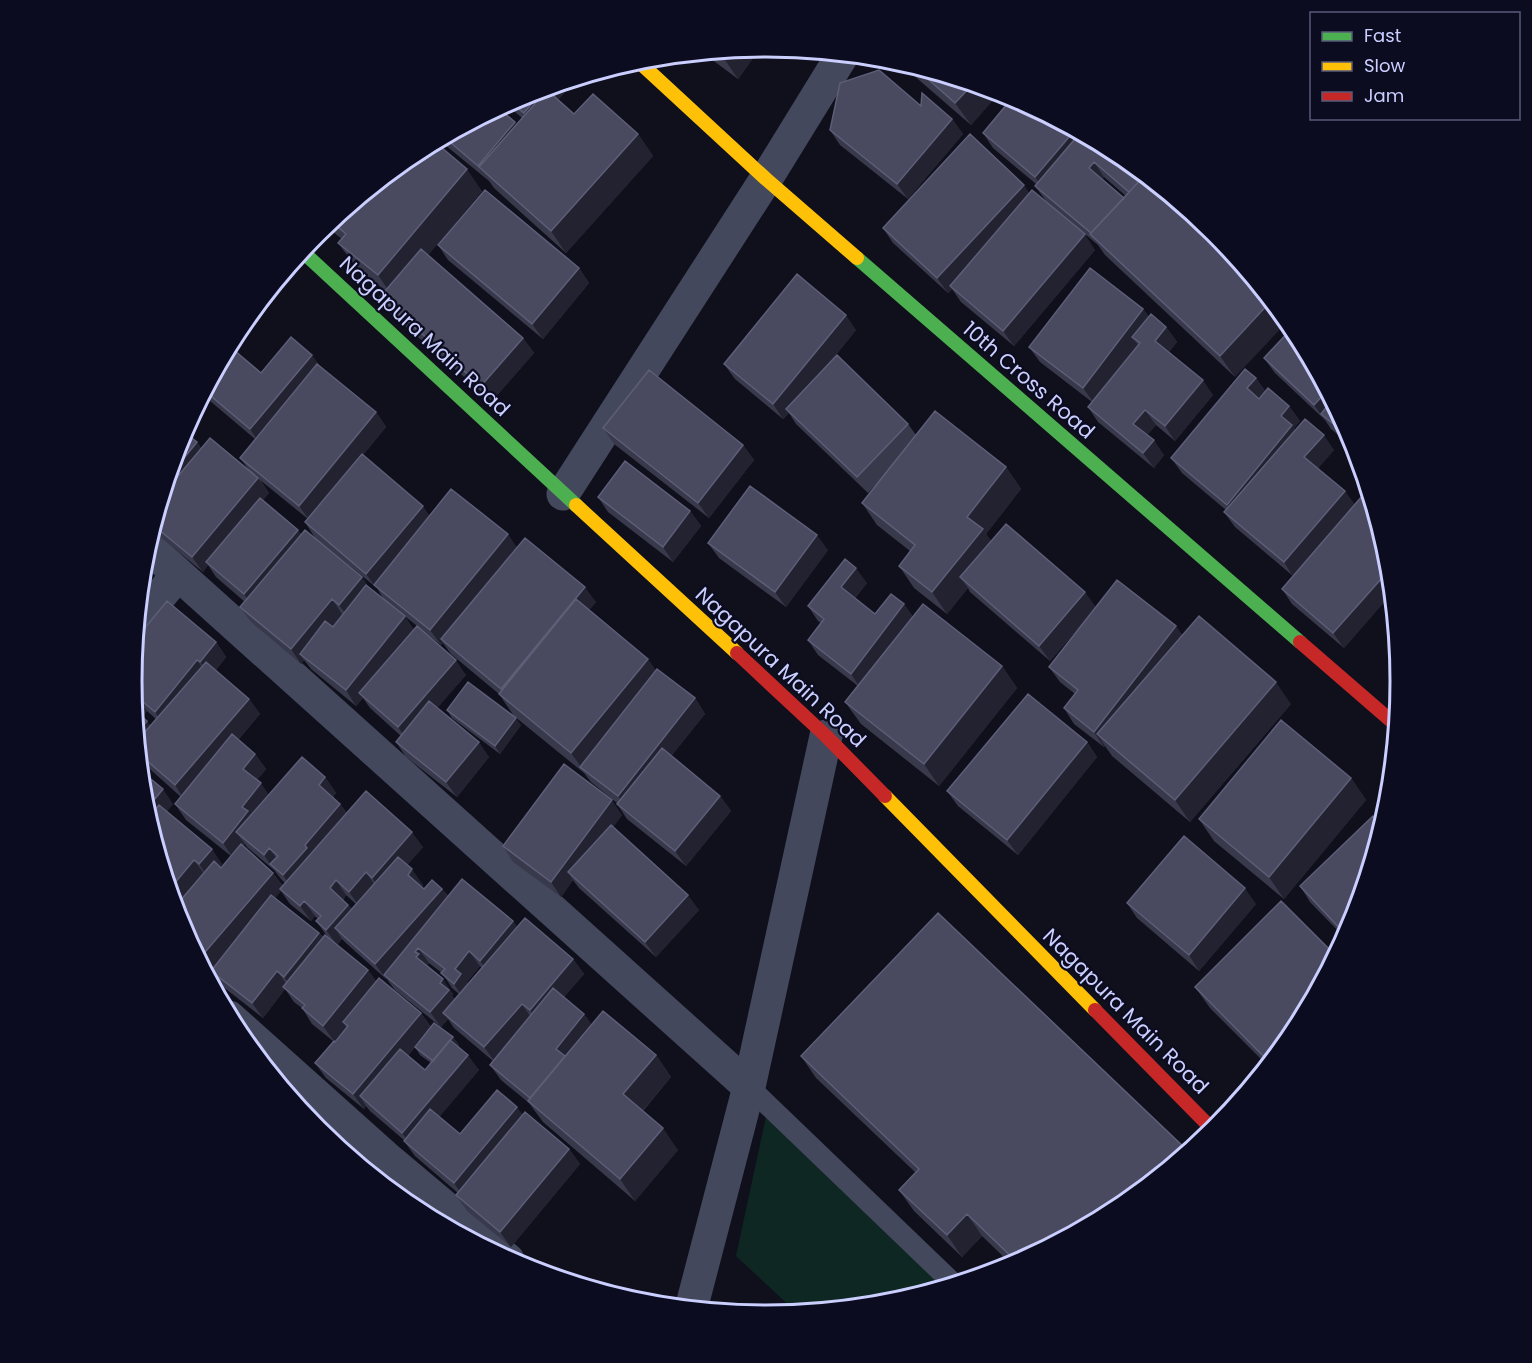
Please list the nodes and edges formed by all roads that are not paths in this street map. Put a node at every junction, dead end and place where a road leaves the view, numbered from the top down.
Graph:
1 (839, 61) edge
2 (646, 69) edge
3 (766, 179) junction
4 (308, 257) edge
5 (563, 494) junction
6 (155, 553) edge
7 (178, 574) junction
8 (146, 613) edge
9 (1389, 719) edge
10 (826, 736) junction
11 (263, 1050) edge
12 (749, 1087) junction
13 (1207, 1124) edge
14 (388, 1174) edge
15 (458, 1224) edge
16 (948, 1279) edge
17 (693, 1302) edge

1 - 3 street
2 - 3 street, 10th Cross Road
3 - 5 street
3 - 9 street, 10th Cross Road
4 - 5 street, Nagapura Main Road
5 - 10 street, Nagapura Main Road
6 - 7 street
7 - 8 street
7 - 12 street
10 - 12 street
10 - 13 street, Nagapura Main Road
11 - 14 street
12 - 16 lane
12 - 17 street
14 - 15 street

